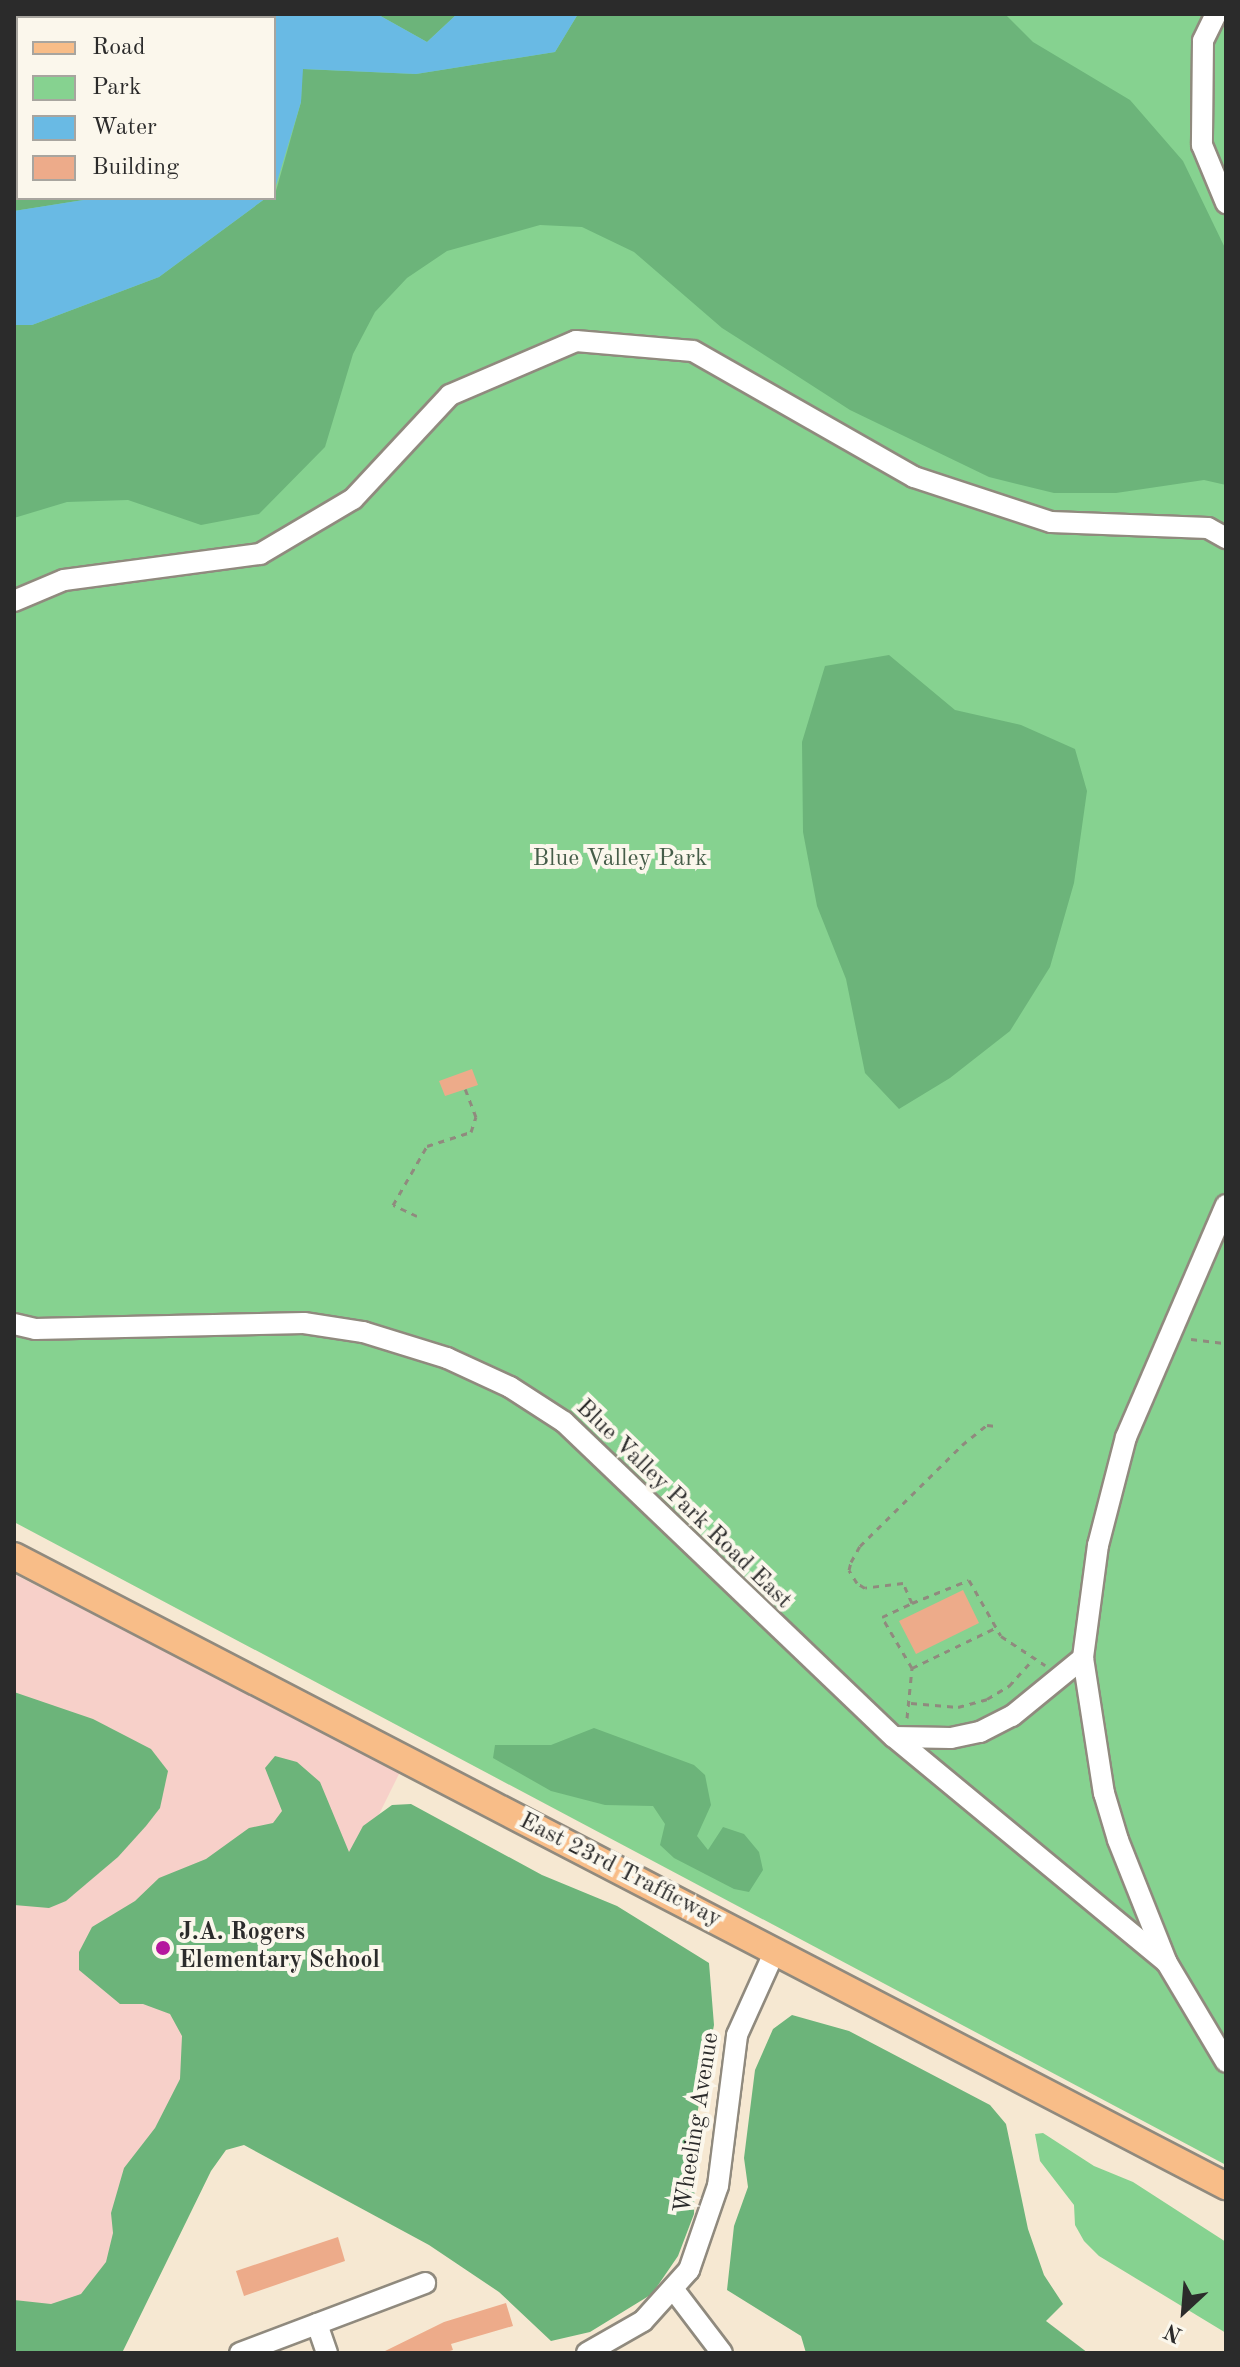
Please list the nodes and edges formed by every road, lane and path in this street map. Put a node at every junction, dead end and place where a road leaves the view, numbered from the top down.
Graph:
1 (1216, 14) edge
2 (1226, 203) edge
3 (1220, 530) edge
4 (14, 601) edge
5 (465, 1089) dead end
6 (1226, 1205) edge
7 (417, 1216) dead end
8 (14, 1324) edge
9 (1170, 1331) junction
10 (1226, 1343) edge
11 (996, 1426) dead end
12 (14, 1556) edge
13 (912, 1603) junction
14 (995, 1628) junction
15 (1083, 1658) junction
16 (1033, 1659) junction
17 (912, 1668) junction
18 (1066, 1673) junction
19 (911, 1703) junction
20 (900, 1738) junction
21 (775, 1951) junction
22 (1167, 1963) junction
23 (1226, 2062) edge
24 (1226, 2186) edge
25 (425, 2283) dead end
26 (674, 2290) junction
27 (317, 2324) junction
28 (240, 2353) edge
29 (327, 2353) edge
30 (587, 2353) edge
31 (722, 2353) edge

1 - 2 street
3 - 4 street
5 - 7 path
6 - 9 street
8 - 20 street, Blue Valley Park Road East
9 - 10 path
9 - 15 street
11 - 13 path
12 - 21 main road, East 23rd Trafficway
13 - 14 path
13 - 17 path
14 - 16 path
14 - 17 path
15 - 18 street
15 - 22 street
16 - 18 path
16 - 19 path
17 - 19 path
18 - 20 street
19 - 20 path
20 - 22 street, Blue Valley Park Road East
21 - 24 main road, East 23rd Trafficway
21 - 26 street, Wheeling Avenue
22 - 23 street
25 - 27 street
26 - 30 street, Wheeling Avenue
26 - 31 street
27 - 28 street
27 - 29 street

